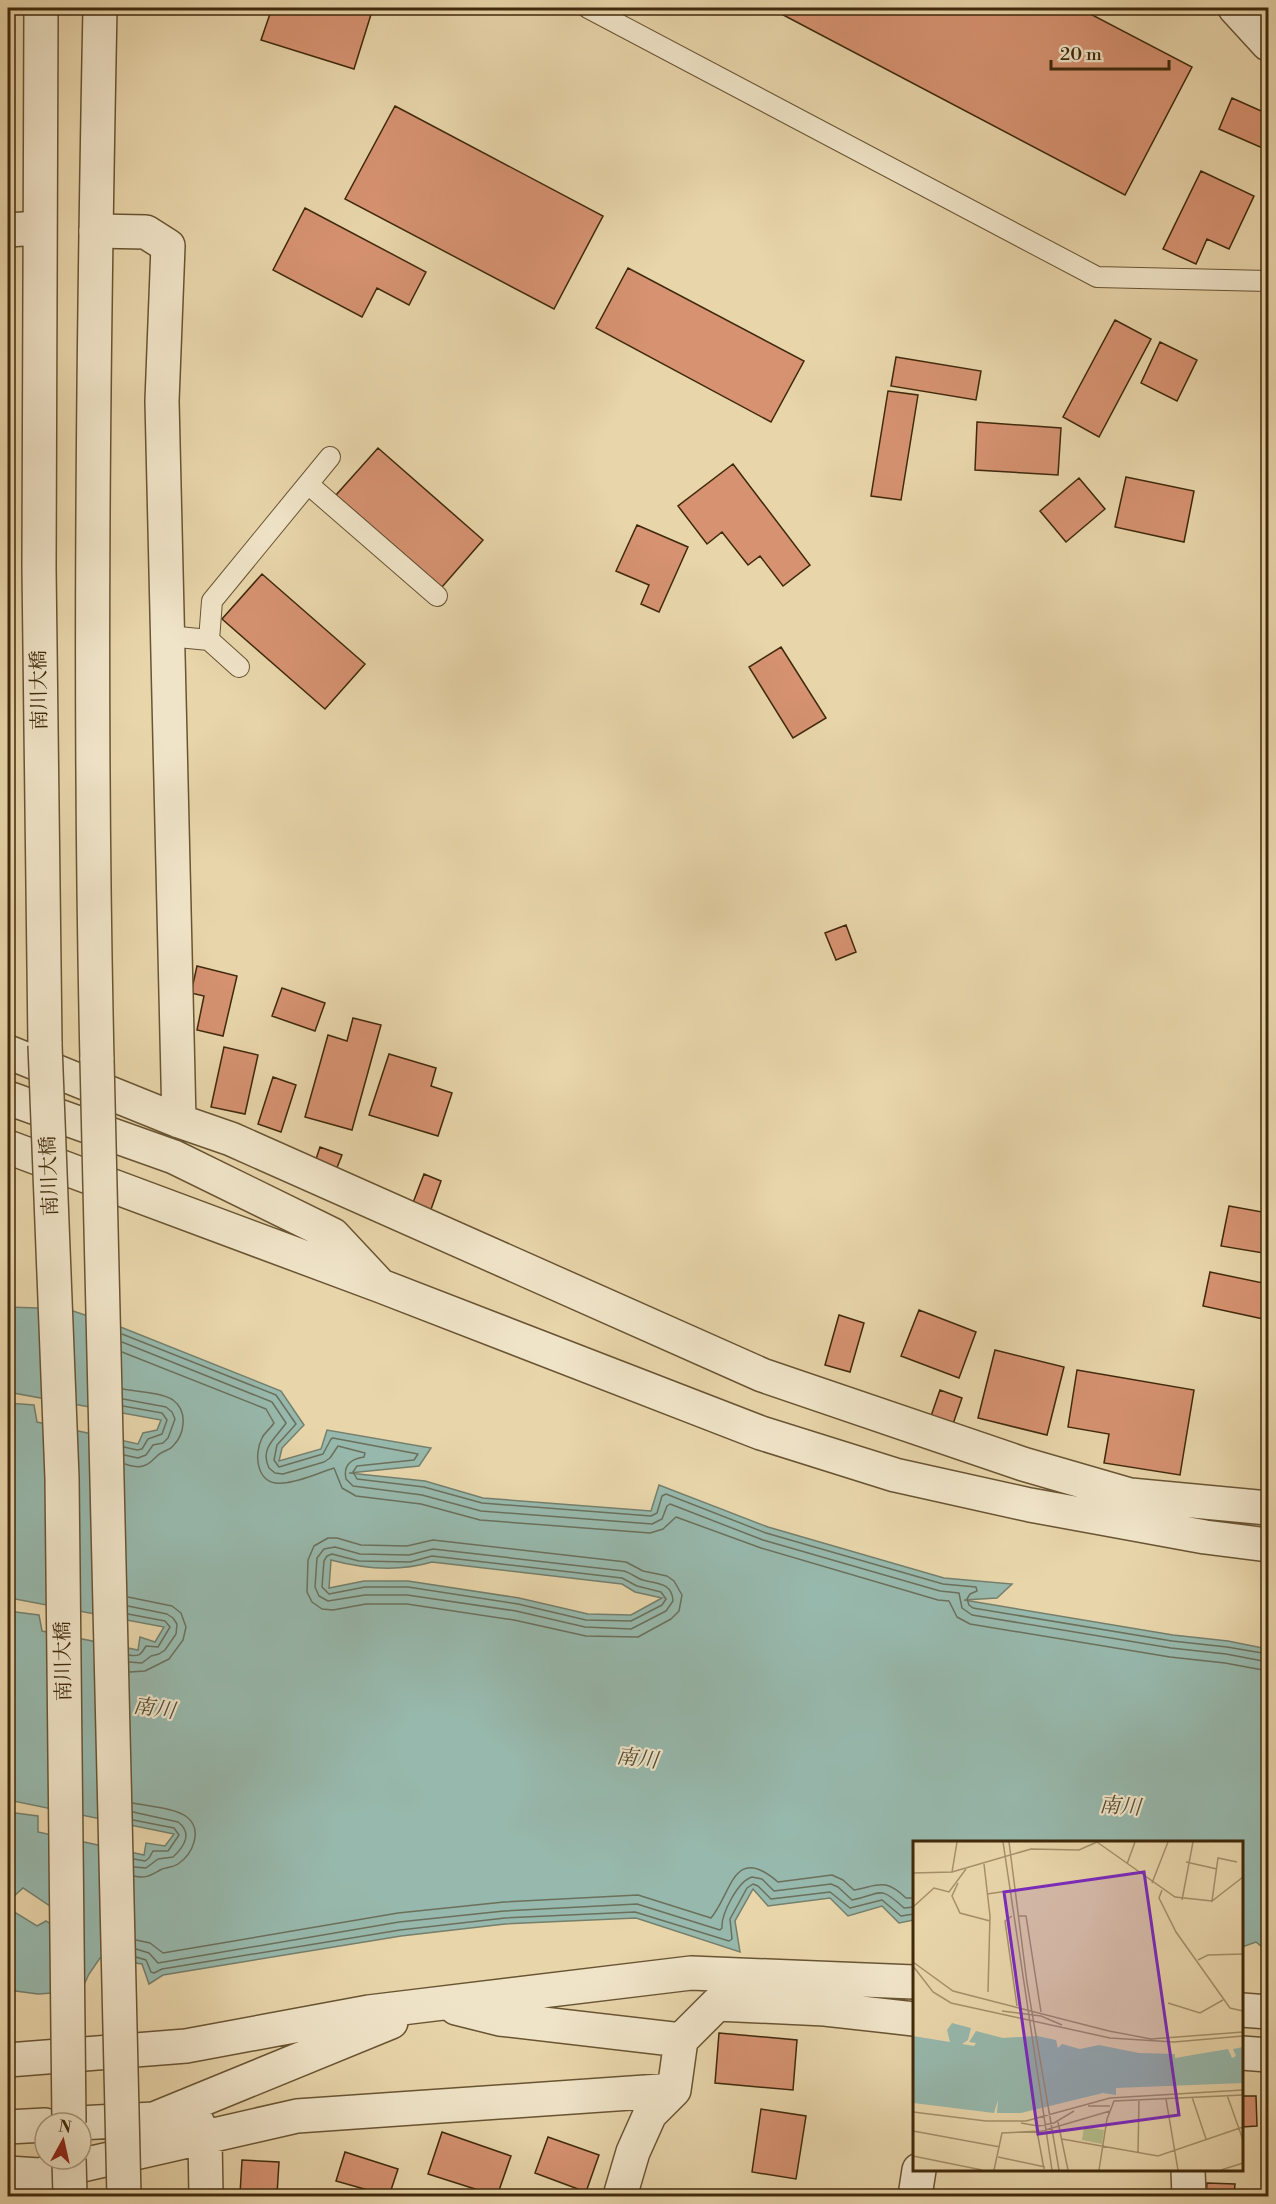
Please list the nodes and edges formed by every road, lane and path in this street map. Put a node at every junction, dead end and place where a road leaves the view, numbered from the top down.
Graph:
1 (41, 8) edge
2 (100, 8) edge
3 (588, 8) edge
4 (1235, 8) edge
5 (1269, 44) edge
6 (23, 229) edge
7 (96, 231) junction
8 (1269, 281) edge
9 (330, 457) dead end
10 (308, 484) junction
11 (437, 596) dead end
12 (168, 636) junction
13 (209, 640) junction
14 (239, 667) dead end
15 (8, 1052) edge
16 (8, 1098) edge
17 (179, 1121) junction
18 (8, 1147) edge
19 (381, 1286) junction
20 (1269, 1508) edge
21 (1269, 1545) edge
22 (913, 1982) edge
23 (437, 2003) junction
24 (1243, 2010) edge
25 (1269, 2012) edge
26 (913, 2019) edge
27 (681, 2040) junction
28 (1243, 2053) edge
29 (1269, 2055) edge
30 (8, 2060) edge
31 (674, 2090) junction
32 (189, 2104) junction
33 (69, 2111) edge
34 (93, 2122) edge
35 (33, 2126) edge
36 (8, 2127) edge
37 (205, 2138) junction
38 (69, 2171) edge
39 (919, 2171) edge
40 (1188, 2171) edge
41 (8, 2173) edge
42 (70, 2196) edge
43 (124, 2196) edge
44 (206, 2196) edge
45 (620, 2196) edge
46 (915, 2196) edge
47 (1189, 2196) edge

1 - 6 street, 南川大橋
2 - 7 street
3 - 8 lane
4 - 5 street
6 - 33 street, 南川大橋, bridge
7 - 12 street
7 - 43 street, bridge
9 - 10 lane
10 - 11 lane
10 - 13 lane
12 - 13 lane
12 - 17 street
13 - 14 lane
15 - 17 street
16 - 19 street
17 - 20 street
18 - 19 street
19 - 21 street
22 - 23 street
23 - 27 street
23 - 30 street
23 - 32 street
24 - 25 street
26 - 27 street
27 - 31 street
28 - 29 street
31 - 37 street
31 - 45 street
32 - 34 street
32 - 37 street
35 - 36 street
37 - 41 street
37 - 44 street
38 - 42 street, bridge
39 - 46 street
40 - 47 street

